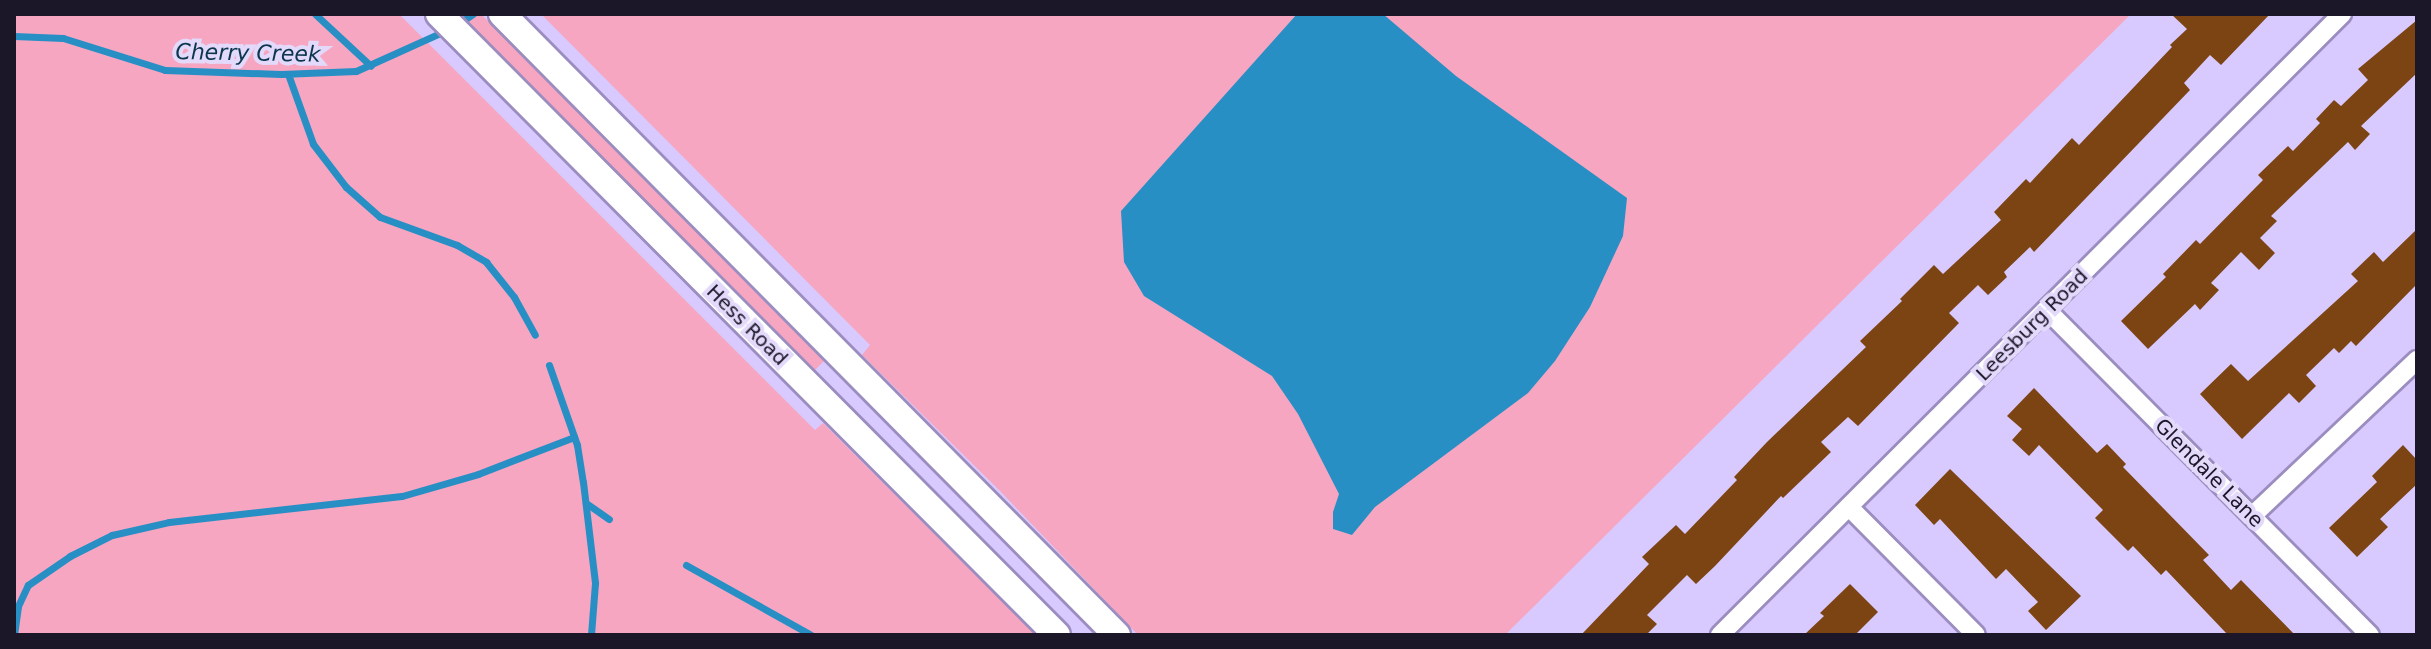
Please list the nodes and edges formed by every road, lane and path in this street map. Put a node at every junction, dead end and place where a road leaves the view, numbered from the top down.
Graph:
1 (439, 14) edge
2 (502, 14) edge
3 (2342, 14) edge
4 (2047, 310) junction
5 (2417, 360) edge
6 (1849, 507) junction
7 (2252, 516) junction
8 (1057, 635) edge
9 (1117, 635) edge
10 (1720, 635) edge
11 (1976, 635) edge
12 (2370, 635) edge

1 - 8 main road, Hess Road
2 - 9 main road
3 - 4 street, Leesburg Road
4 - 6 street, Leesburg Road
4 - 7 street, Glendale Lane
5 - 7 street
6 - 10 street, Leesburg Road
6 - 11 street
7 - 12 street, Glendale Lane

